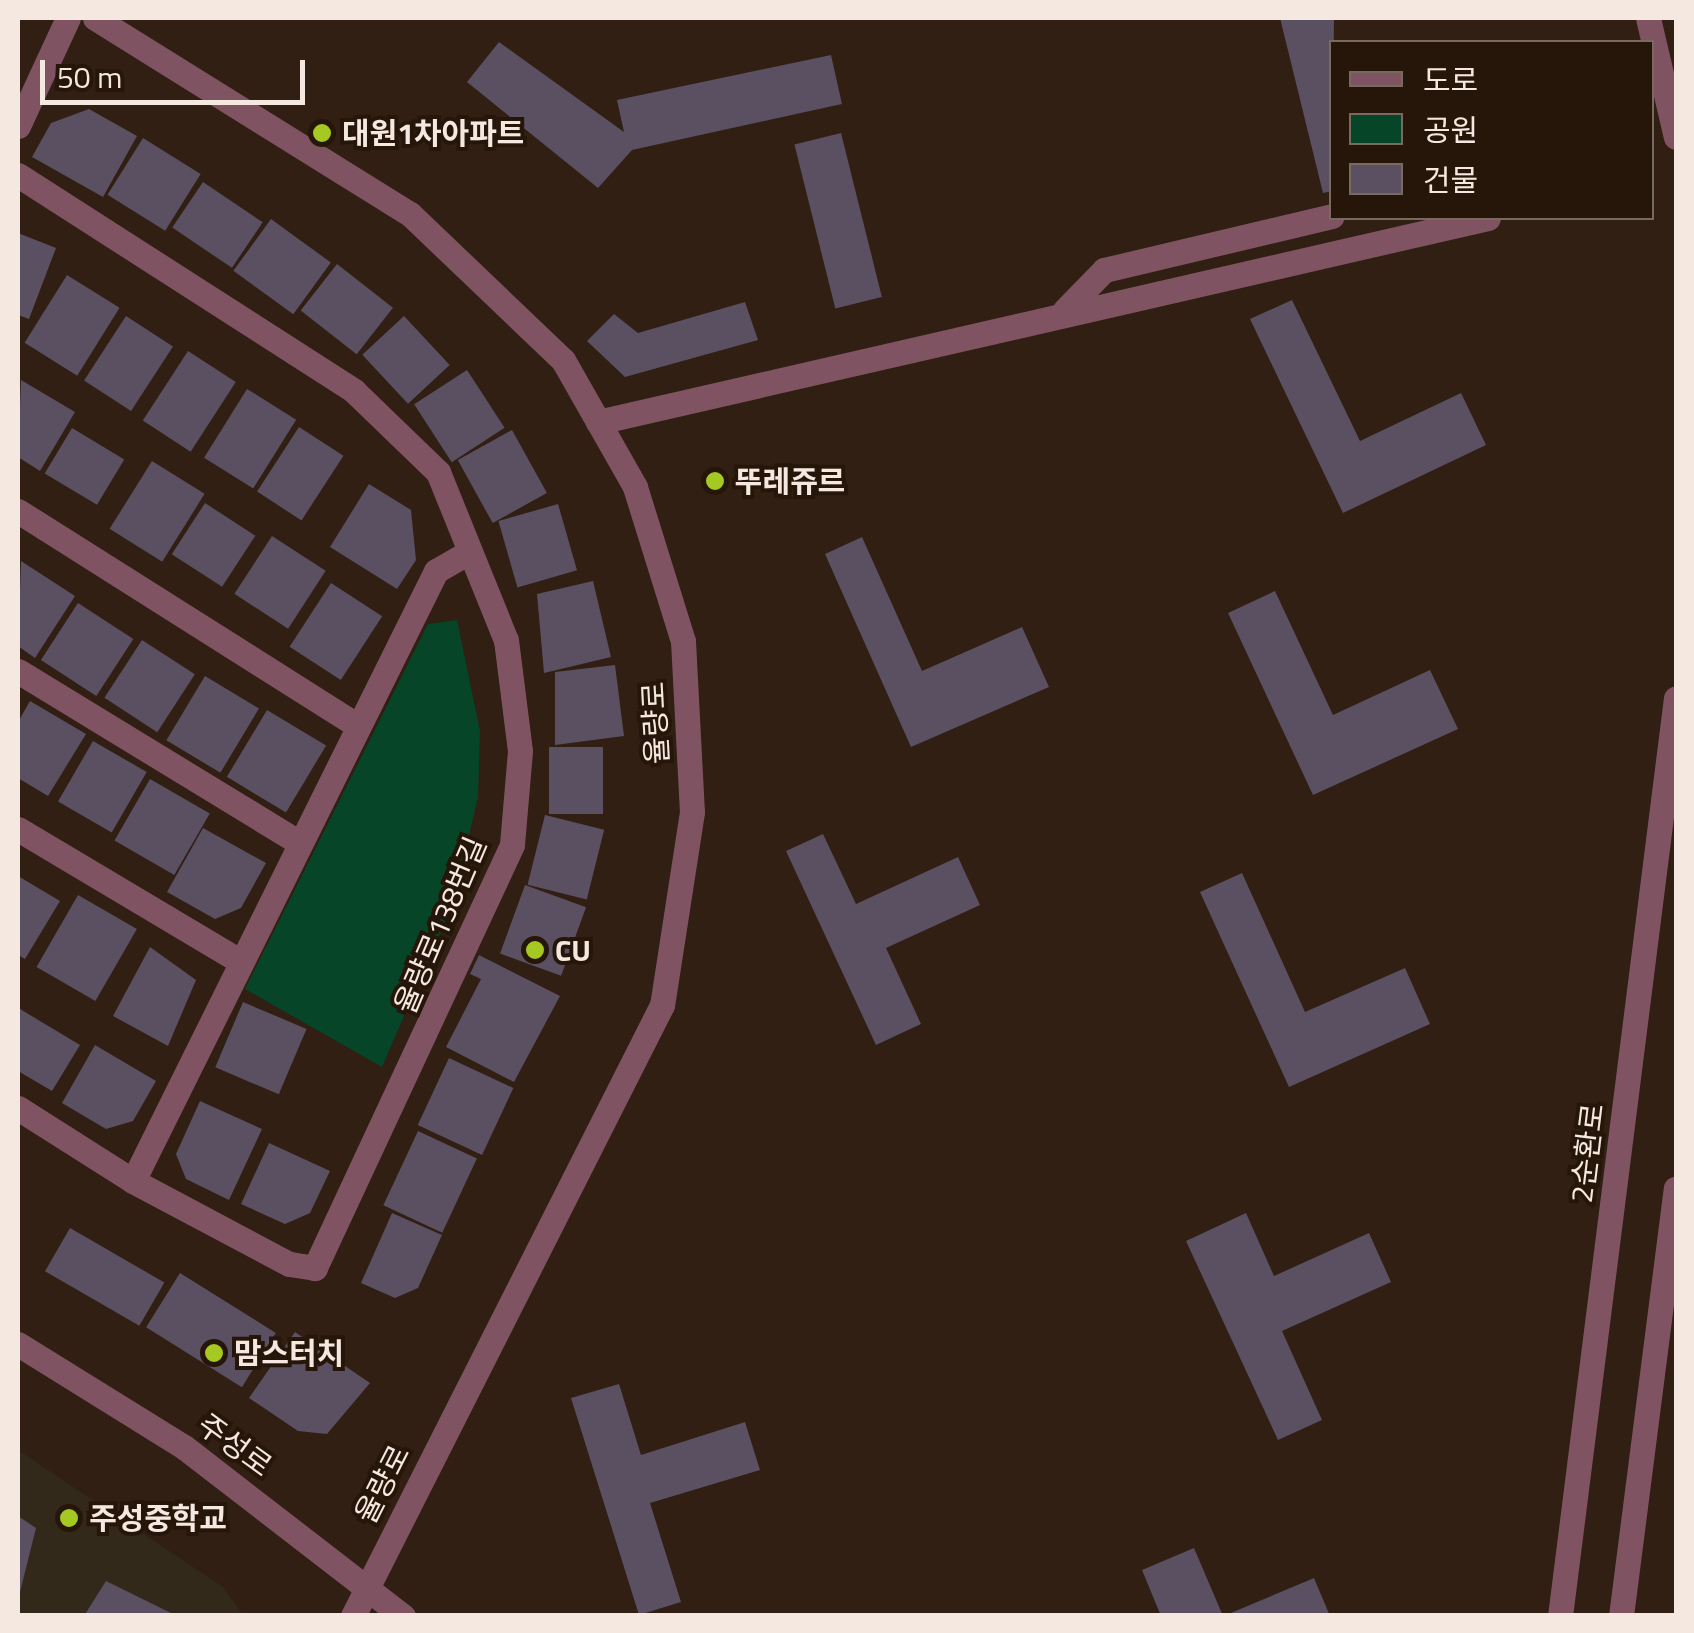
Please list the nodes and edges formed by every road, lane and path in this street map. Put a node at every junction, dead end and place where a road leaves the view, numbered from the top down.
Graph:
1 (68, 18) edge
2 (95, 18) edge
3 (1654, 44) edge
4 (18, 126) edge
5 (1676, 137) edge
6 (18, 175) edge
7 (1329, 217) edge
8 (1480, 220) edge
9 (1065, 310) junction
10 (598, 422) junction
11 (18, 511) edge
12 (469, 552) junction
13 (18, 671) edge
14 (1676, 698) edge
15 (355, 724) junction
16 (18, 828) edge
17 (298, 842) junction
18 (239, 961) junction
19 (18, 1108) edge
20 (132, 1181) junction
21 (1676, 1189) edge
22 (1668, 1329) edge
23 (18, 1344) edge
24 (368, 1584) junction
25 (353, 1616) edge
26 (402, 1616) edge
27 (1560, 1616) edge
28 (1622, 1616) edge

1 - 4 street
2 - 10 street, 율량로
3 - 5 street
6 - 12 street, 율량로138번길
7 - 9 street
8 - 9 street
9 - 10 street
10 - 24 street, 율량로
11 - 15 street
12 - 15 street
12 - 20 street, 율량로138번길
13 - 17 street
14 - 27 street, 2순환로
15 - 17 street
16 - 18 street
17 - 18 street
18 - 20 street
19 - 20 street, 율량로138번길
21 - 22 street
22 - 28 street
23 - 24 street, 주성로
24 - 25 street, 율량로
24 - 26 street, 주성로

